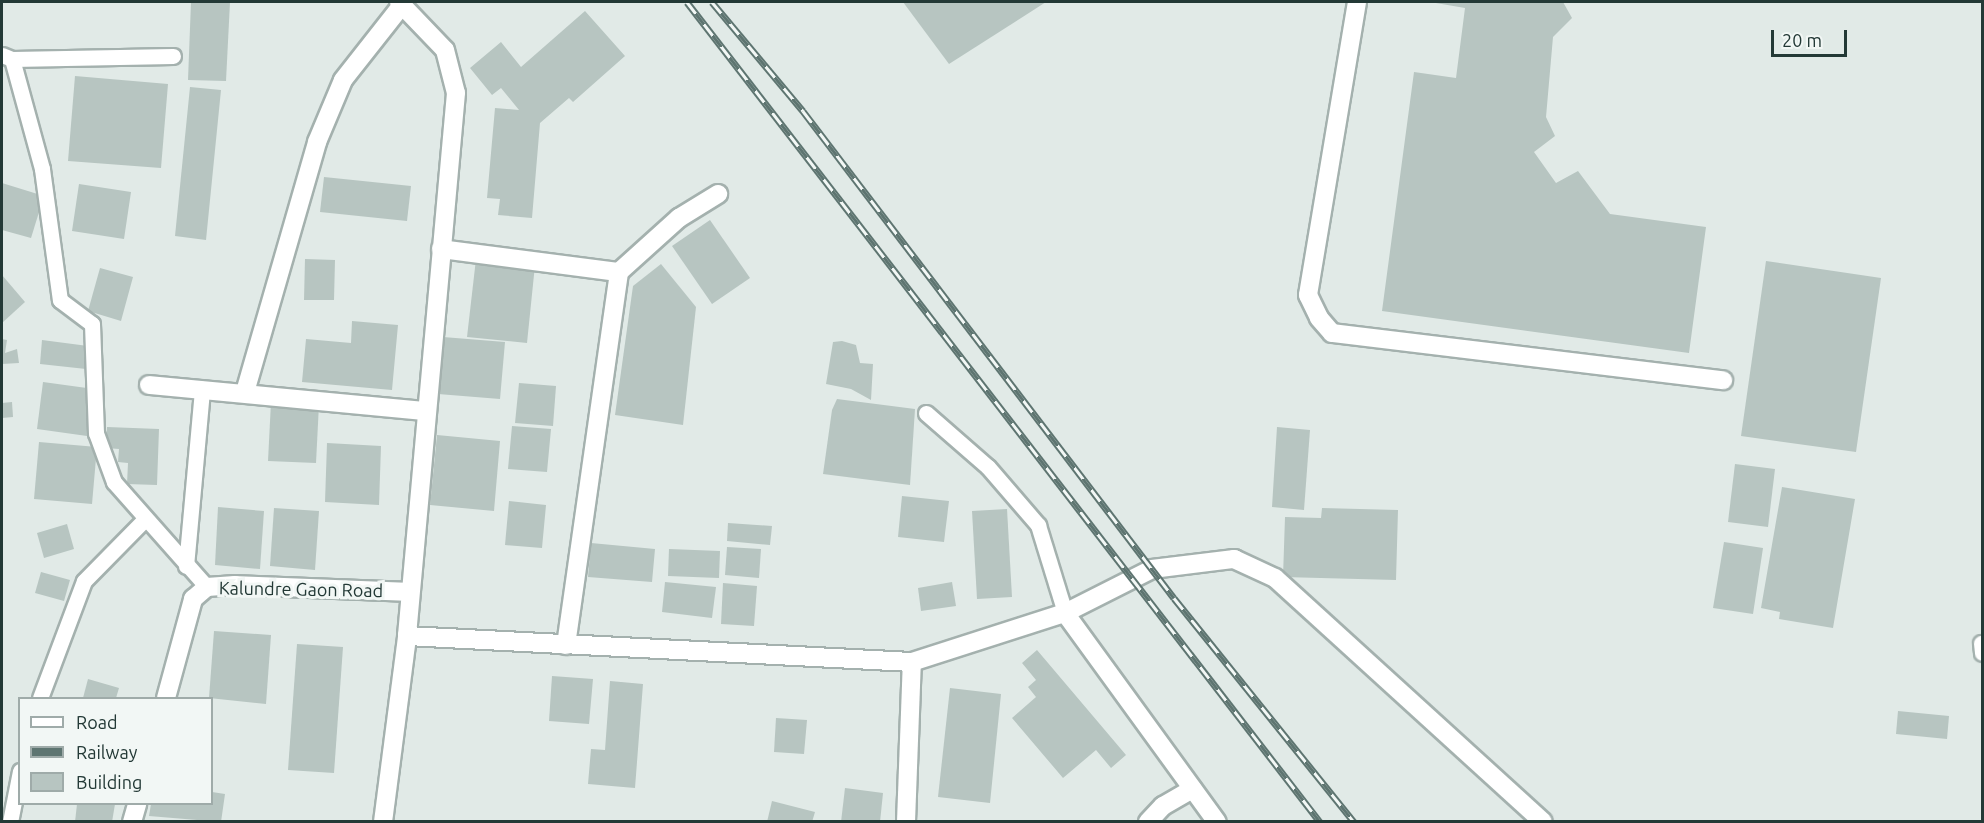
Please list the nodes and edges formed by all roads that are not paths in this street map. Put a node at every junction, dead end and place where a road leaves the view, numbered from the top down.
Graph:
1 (1357, 2) edge
2 (401, 3) edge
3 (173, 56) dead end
4 (7, 57) edge
5 (718, 194) dead end
6 (441, 249) junction
7 (620, 272) junction
8 (1723, 380) dead end
9 (149, 385) dead end
10 (202, 389) junction
11 (245, 392) junction
12 (426, 411) junction
13 (926, 413) dead end
14 (144, 520) junction
15 (186, 566) junction
16 (207, 588) junction
17 (409, 592) junction
18 (1065, 613) junction
19 (407, 636) junction
20 (566, 645) junction
21 (912, 662) junction
22 (41, 697) edge
23 (167, 697) edge
24 (18, 781) edge
25 (1193, 789) junction
26 (137, 805) edge
27 (10, 822) edge
28 (132, 822) edge
29 (383, 822) edge
30 (906, 822) edge
31 (1148, 822) edge
32 (1217, 822) edge
33 (1543, 822) edge

1 - 8 street
2 - 6 street
2 - 11 street
3 - 4 lane
4 - 14 lane
5 - 7 street
6 - 7 street
6 - 12 street
7 - 20 street
9 - 10 street
10 - 11 street
10 - 15 lane
11 - 12 street
12 - 17 street
13 - 18 lane
14 - 15 lane
14 - 22 lane
15 - 16 lane
16 - 17 street, Kalundre Gaon Road
16 - 23 street, Kalundre Gaon Road
17 - 19 street
18 - 21 street
18 - 25 street
18 - 33 street
19 - 20 street
19 - 29 street
20 - 21 street
21 - 30 street
24 - 27 lane
25 - 31 street
25 - 32 street
26 - 28 street

